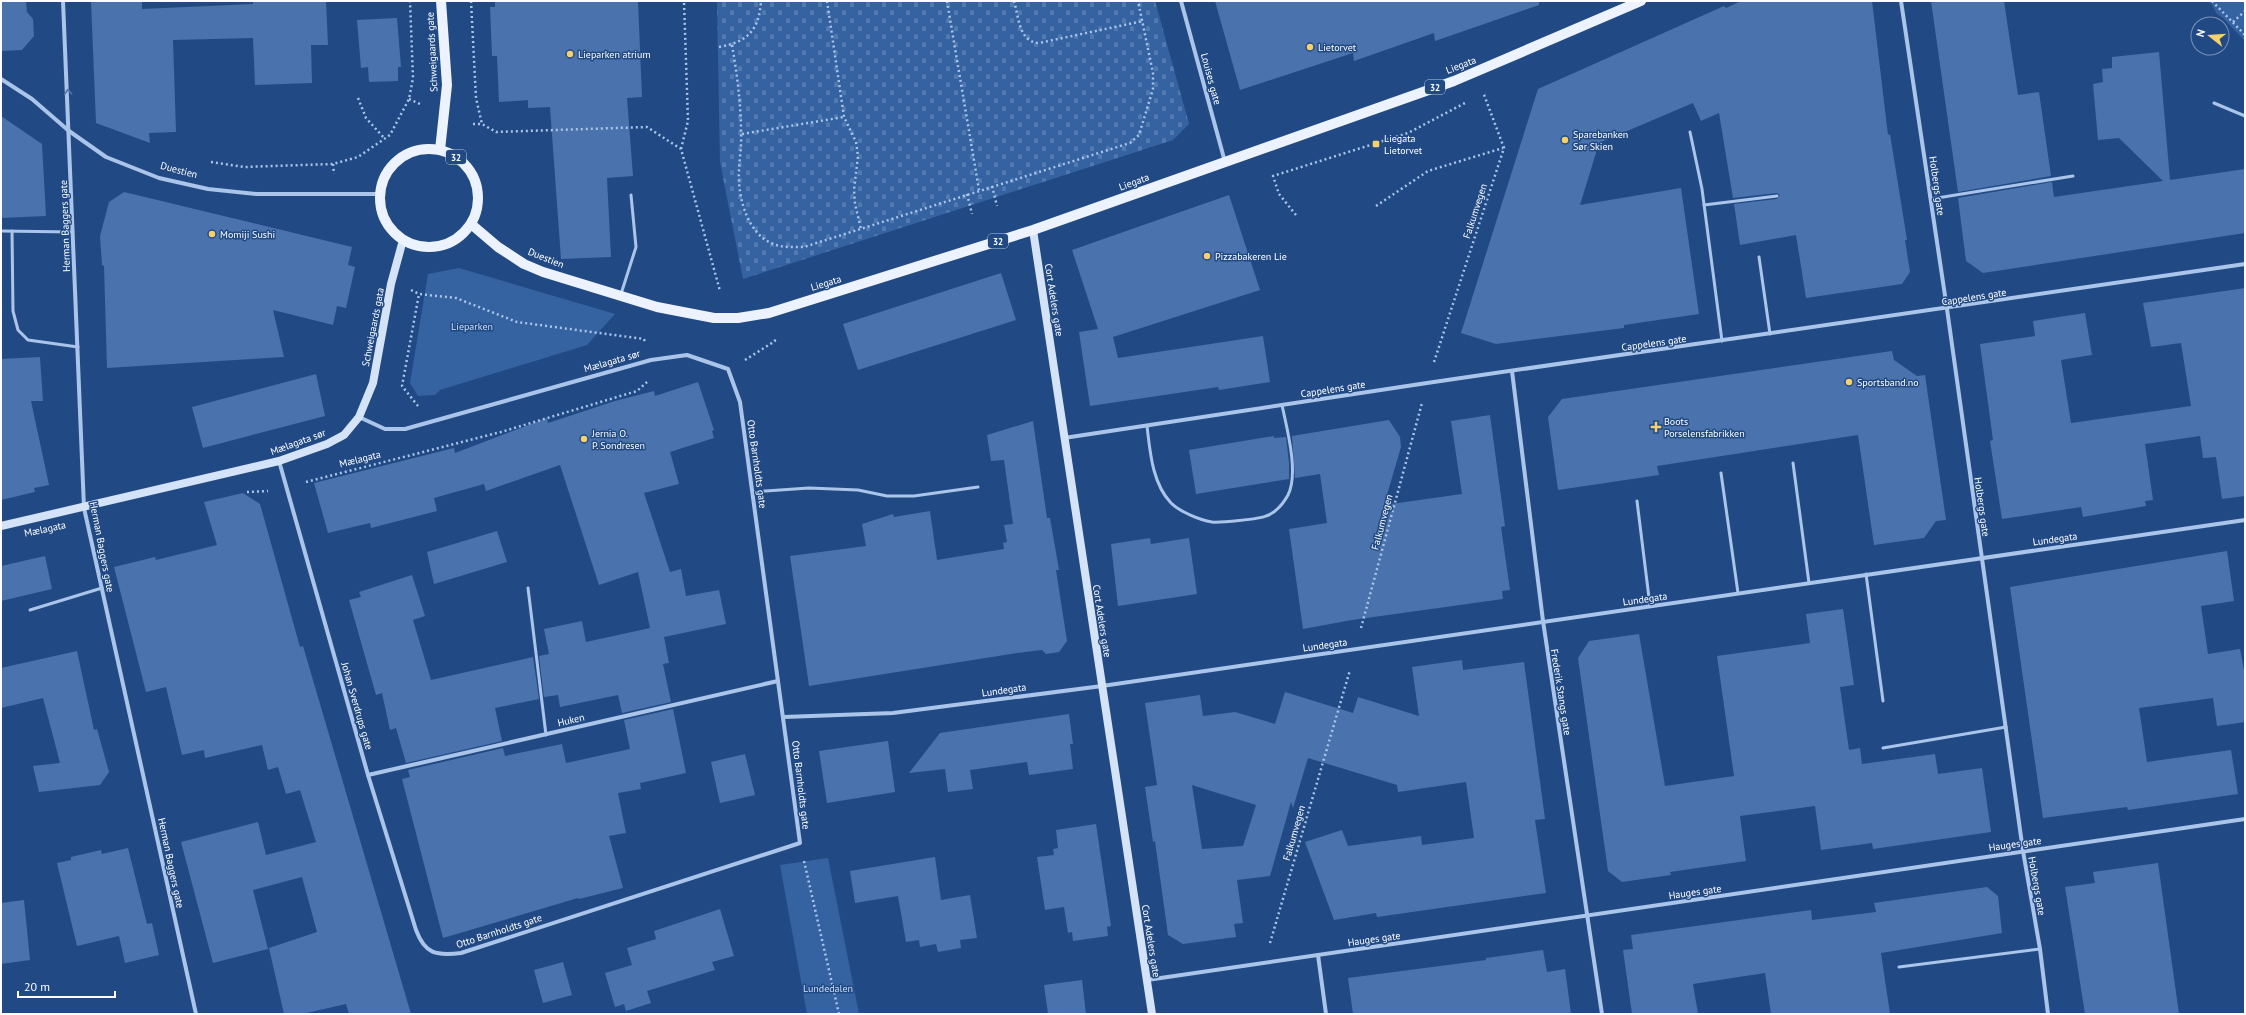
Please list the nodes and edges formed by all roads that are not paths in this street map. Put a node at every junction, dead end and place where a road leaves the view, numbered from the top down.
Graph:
1 (63, 1) edge
2 (442, 1) edge
3 (1181, 1) edge
4 (1641, 1) edge
5 (1901, 1) edge
6 (1, 79) edge
7 (2214, 103) dead end
8 (2245, 116) edge
9 (69, 131) junction
10 (1690, 132) dead end
11 (440, 150) junction
12 (1225, 162) junction
13 (2073, 176) dead end
14 (380, 194) junction
15 (631, 195) dead end
16 (1777, 196) dead end
17 (1931, 199) junction
18 (1704, 205) junction
19 (471, 224) junction
20 (1033, 230) junction
21 (1, 231) edge
22 (12, 231) junction
23 (74, 232) junction
24 (403, 240) junction
25 (1759, 257) dead end
26 (2245, 264) edge
27 (621, 296) junction
28 (1947, 309) junction
29 (1770, 334) junction
30 (1722, 341) junction
31 (78, 346) junction
32 (728, 369) joint
33 (1512, 371) junction
34 (1282, 405) junction
35 (359, 417) junction
36 (1147, 426) junction
37 (1064, 438) junction
38 (279, 461) junction
39 (1793, 463) dead end
40 (1721, 472) dead end
41 (978, 487) dead end
42 (753, 492) junction
43 (1637, 502) dead end
44 (84, 508) junction
45 (2245, 520) edge
46 (1, 526) edge
47 (1981, 558) junction
48 (1866, 574) junction
49 (1809, 583) junction
50 (102, 588) junction
51 (528, 588) dead end
52 (1738, 593) junction
53 (1650, 606) junction
54 (30, 610) dead end
55 (1542, 621) junction
56 (778, 681) junction
57 (1102, 686) junction
58 (1883, 701) dead end
59 (784, 717) junction
60 (2006, 727) junction
61 (546, 734) junction
62 (1883, 748) dead end
63 (368, 775) junction
64 (2245, 819) edge
65 (2022, 851) junction
66 (1586, 916) junction
67 (2040, 949) junction
68 (430, 951) joint
69 (1318, 955) junction
70 (1899, 967) dead end
71 (1147, 980) junction
72 (196, 1014) edge
73 (1152, 1014) edge
74 (1326, 1014) edge
75 (1602, 1014) edge
76 (2048, 1014) edge

9 -> 1 street, Herman Baggers gate
2 - 11 main road, Schweigaards gate / 32
3 - 12 street, Louises gate
4 - 12 main road, Liegata / 32
5 - 17 street, Holbergs gate
6 - 9 street, Duestien
7 - 8 lane
9 - 14 street, Duestien
9 - 23 street, Herman Baggers gate
10 - 18 lane
11 - 14 main road, 32
11 - 19 main road, 32
12 - 20 main road, Liegata / 32
13 - 17 lane
14 - 24 main road, 32
15 - 27 lane
16 - 18 lane
17 - 28 street, Holbergs gate
18 - 30 lane
19 - 24 main road, 32
19 - 27 main road, Duestien / 32
20 - 27 main road, Liegata / 32
20 - 37 street, Cort Adelers gate
21 - 22 lane
22 - 23 lane
22 - 31 lane
23 - 31 street, Herman Baggers gate
24 - 35 street, Schweigaards gata
25 - 29 lane
26 - 28 street, Cappelens gate
28 - 29 street, Cappelens gate
28 - 47 street, Holbergs gate
29 - 30 street, Cappelens gate
30 - 33 street, Cappelens gate
31 - 44 street, Herman Baggers gate
32 - 35 street, Mælagata sør
32 - 42 street, Otto Barnholdts gate
33 - 34 street, Cappelens gate
33 - 55 street, Frederik Stangs gate
34 - 36 street, Cappelens gate
34 - 36 lane
35 - 38 street, Mælagata sør
36 - 37 street, Cappelens gate
37 - 57 street, Cort Adelers gate
38 - 44 street, Mælagata sør
38 - 63 street, Johan Sverdrups gate
39 - 49 lane
40 - 52 lane
41 - 42 lane
42 - 56 street, Otto Barnholdts gate
43 - 53 lane
44 - 46 street, Mælagata sør
44 - 50 street, Herman Baggers gate
45 - 47 street, Lundegata
47 - 48 street, Lundegata
47 - 60 street, Holbergs gate
48 - 49 street, Lundegata
48 - 58 lane
49 - 52 street, Lundegata
50 - 54 lane
50 - 72 street, Herman Baggers gate
51 - 61 lane
52 - 53 street, Lundegata
53 - 55 street, Lundegata
55 - 57 street, Lundegata
55 - 66 street, Frederik Stangs gate
56 - 59 street, Otto Barnholdts gate
56 - 61 street, Huken
57 - 59 street, Lundegata
57 - 71 street, Cort Adelers gate
59 - 68 street, Otto Barnholdts gate
60 - 62 lane
60 - 65 street, Holbergs gate
61 - 63 street, Huken
63 - 68 street, Johan Sverdrups gate
64 - 65 street, Hauges gate
65 - 66 street, Hauges gate
65 - 67 street, Holbergs gate
66 - 69 street, Hauges gate
66 - 75 street, Frederik Stangs gate
67 - 70 lane
67 - 76 street, Holbergs gate
69 - 71 street, Hauges gate
69 - 74 street
71 - 73 street, Cort Adelers gate

